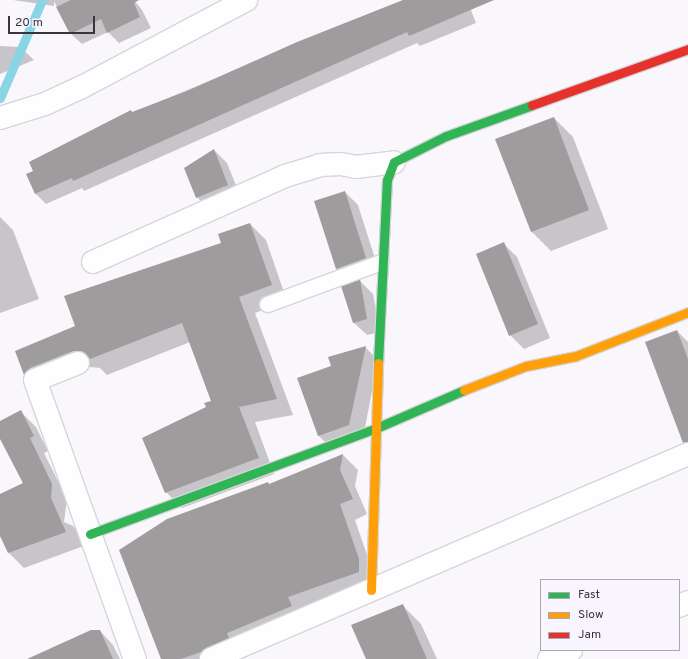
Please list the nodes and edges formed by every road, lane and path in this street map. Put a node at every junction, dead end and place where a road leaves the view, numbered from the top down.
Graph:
1 (246, 0) edge
2 (688, 48) edge
3 (0, 118) edge
4 (394, 162) junction
5 (93, 262) dead end
6 (381, 262) junction
7 (267, 304) dead end
8 (688, 312) edge
9 (78, 363) dead end
10 (374, 428) junction
11 (688, 454) edge
12 (90, 534) junction
13 (371, 590) junction
14 (569, 651) edge
15 (135, 659) edge
16 (210, 659) edge
17 (549, 659) edge

1 - 3 street
2 - 4 street
4 - 5 street
4 - 6 street
6 - 7 lane
6 - 10 street
8 - 10 street
9 - 12 street
10 - 12 street
10 - 13 street
11 - 13 street
12 - 15 street
13 - 16 street
14 - 17 street

